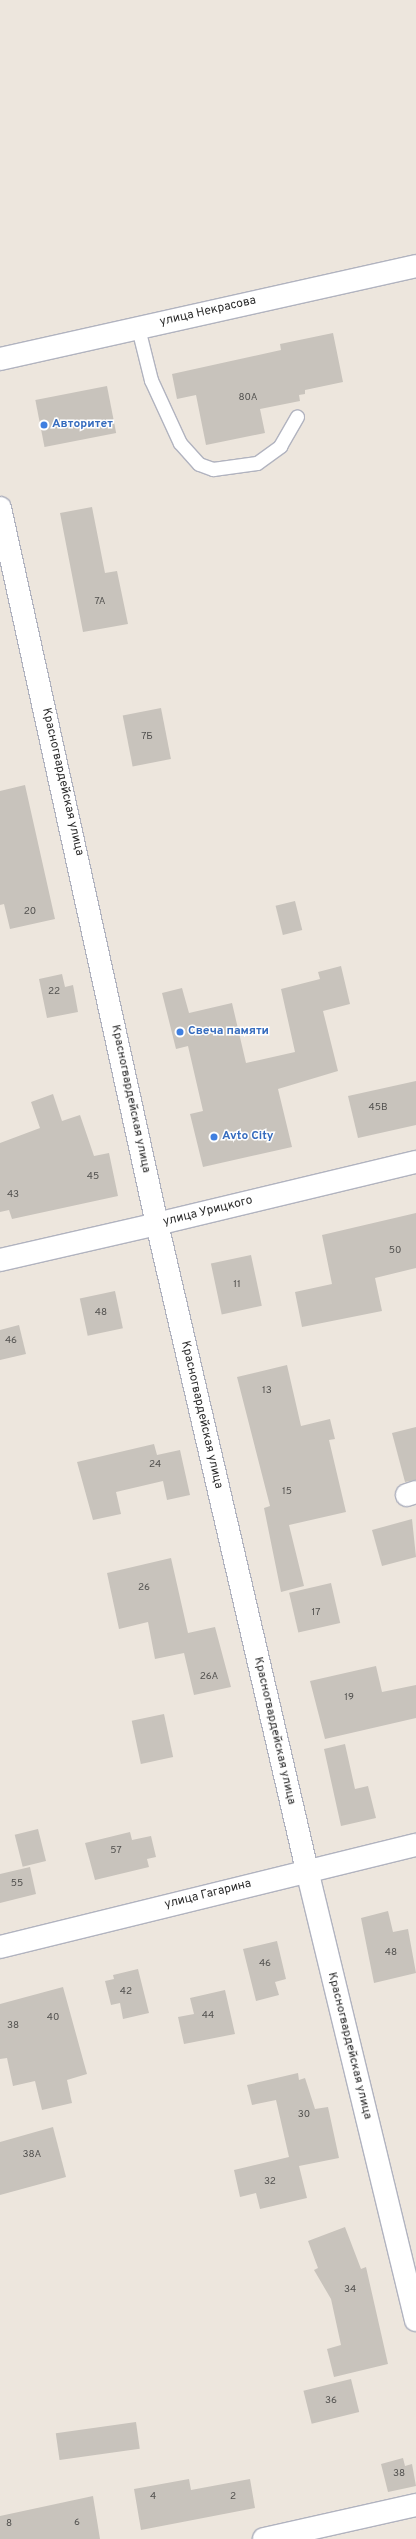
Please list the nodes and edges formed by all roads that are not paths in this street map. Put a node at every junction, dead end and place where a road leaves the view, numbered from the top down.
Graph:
1 (416, 266) edge
2 (138, 328) junction
3 (0, 359) edge
4 (297, 416) dead end
5 (0, 508) edge
6 (416, 1162) edge
7 (157, 1224) junction
8 (0, 1260) edge
9 (416, 1845) edge
10 (307, 1870) junction
11 (0, 1947) edge
12 (416, 2320) edge
13 (416, 2505) edge
14 (264, 2539) edge

1 - 2 main road, улица Некрасова
2 - 3 main road, улица Некрасова
2 - 4 lane
5 - 7 main road, Красногвардейская улица
6 - 7 main road, улица Урицкого
7 - 8 main road, улица Урицкого
7 - 10 main road, Красногвардейская улица
9 - 10 main road, улица Гагарина
10 - 11 main road, улица Гагарина
10 - 12 main road, Красногвардейская улица
13 - 14 main road

